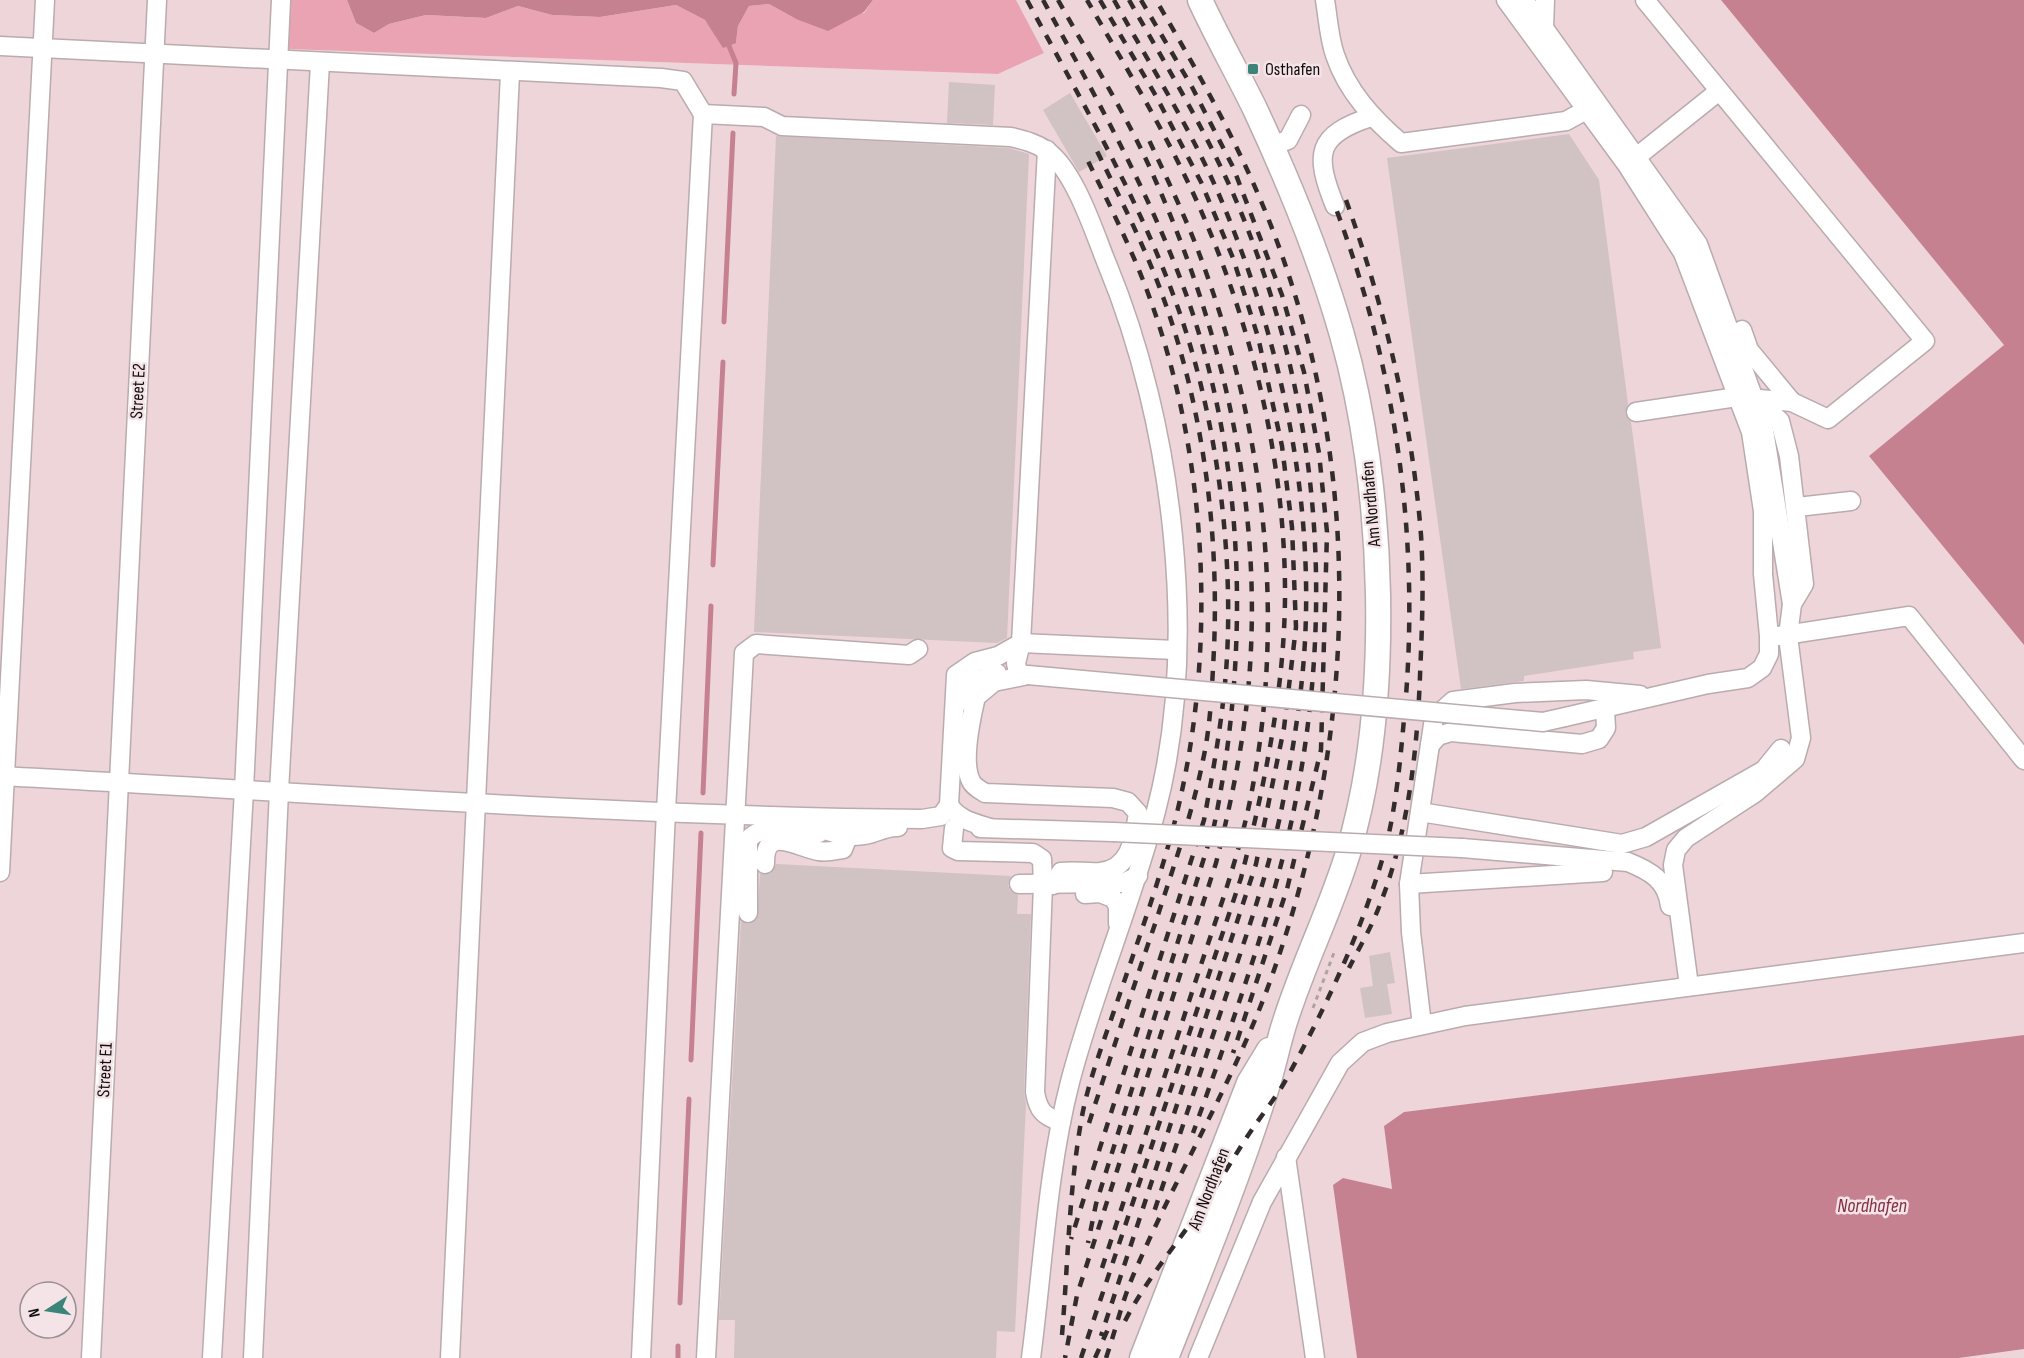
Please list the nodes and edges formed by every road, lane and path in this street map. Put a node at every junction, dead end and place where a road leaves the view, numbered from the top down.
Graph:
1 (45, 0) edge
2 (158, 0) edge
3 (281, 0) edge
4 (1200, 0) edge
5 (1325, 0) edge
6 (1506, 0) edge
7 (1524, 0) edge
8 (1545, 0) edge
9 (1645, 0) edge
10 (1544, 28) junction
11 (0, 46) edge
12 (42, 48) junction
13 (155, 54) junction
14 (278, 60) junction
15 (320, 63) junction
16 (510, 73) junction
17 (1719, 91) junction
18 (1593, 107) junction
19 (703, 114) junction
20 (1301, 115) dead end
21 (1371, 117) junction
22 (1271, 146) junction
23 (1047, 150) junction
24 (1632, 160) junction
25 (1340, 203) dead end
26 (1698, 244) junction
27 (1746, 398) junction
28 (1792, 402) junction
29 (1636, 412) dead end
30 (1851, 501) dead end
31 (1797, 507) junction
32 (1792, 604) junction
33 (1769, 636) junction
34 (1788, 636) junction
35 (1022, 643) junction
36 (918, 649) dead end
37 (1175, 650) junction
38 (1023, 674) junction
39 (1657, 696) junction
40 (954, 708) junction
41 (1605, 708) junction
42 (1430, 745) junction
43 (1780, 749) dead end
44 (2024, 760) edge
45 (2, 776) edge
46 (119, 782) junction
47 (243, 790) junction
48 (279, 791) junction
49 (478, 803) junction
50 (949, 805) junction
51 (666, 811) junction
52 (1420, 812) junction
53 (734, 815) junction
54 (1719, 815) junction
55 (797, 818) junction
56 (948, 828) junction
57 (990, 828) junction
58 (841, 834) junction
59 (765, 864) dead end
60 (1601, 865) junction
61 (0, 872) edge
62 (1138, 876) junction
63 (1019, 884) dead end
64 (1408, 884) junction
65 (1048, 885) junction
66 (748, 913) dead end
67 (1118, 932) junction
68 (2024, 943) edge
69 (1337, 945) dead end
70 (1684, 987) junction
71 (1309, 1017) dead end
72 (1284, 1025) junction
73 (1422, 1025) junction
74 (1060, 1122) junction
75 (1286, 1157) junction
76 (91, 1358) edge
77 (212, 1358) edge
78 (253, 1358) edge
79 (450, 1358) edge
80 (641, 1358) edge
81 (706, 1358) edge
82 (1031, 1358) edge
83 (1142, 1358) edge
84 (1166, 1358) edge
85 (1198, 1358) edge
86 (1315, 1358) edge

1 - 12 lane
2 - 13 lane, Street E2
3 - 14 lane
4 - 22 main road, Am Nordhafen
5 - 21 lane
6 - 18 lane
7 - 10 lane
8 - 10 lane
9 - 17 lane
10 - 18 lane
11 - 12 lane
12 - 13 lane
12 - 45 lane
13 - 14 lane
13 - 46 lane, Street E2
14 - 15 lane
14 - 47 lane
15 - 16 lane
15 - 48 lane
16 - 19 lane
16 - 49 lane
17 - 24 lane
17 - 28 lane
18 - 21 lane
18 - 24 lane
19 - 23 lane
19 - 51 lane
20 - 22 lane
21 - 25 lane
22 - 72 main road, Am Nordhafen
23 - 35 lane
23 - 37 lane
24 - 26 lane
24 - 27 lane
26 - 27 lane
26 - 28 lane
27 - 28 lane
27 - 29 lane
27 - 31 lane
27 - 32 lane
27 - 33 lane
30 - 31 lane
31 - 32 lane
32 - 34 lane
33 - 34 lane
33 - 39 lane
34 - 44 lane
34 - 54 lane
35 - 37 lane
35 - 38 lane
35 - 40 lane
36 - 53 lane
37 - 62 lane
38 - 40 lane
38 - 41 lane, bridge
38 - 65 lane
39 - 41 lane
39 - 42 lane
40 - 50 lane
41 - 42 lane
42 - 52 lane
43 - 52 lane
45 - 46 lane
45 - 61 lane
46 - 47 lane
46 - 76 lane, Street E1
47 - 48 lane
47 - 77 lane
48 - 49 lane
48 - 78 lane
49 - 51 lane
49 - 79 lane
50 - 55 lane
50 - 57 lane
51 - 53 lane
51 - 80 lane
52 - 64 lane
53 - 55 lane
53 - 81 lane
54 - 60 lane
54 - 70 lane
55 - 58 lane
56 - 57 lane
56 - 58 lane
56 - 65 lane
57 - 60 lane, bridge
58 - 59 lane
58 - 66 lane
60 - 64 lane
60 - 70 lane
62 - 65 lane
62 - 67 lane
63 - 65 lane
64 - 73 lane
65 - 67 lane
65 - 74 lane
67 - 74 lane
68 - 70 lane
69 - 71 path
70 - 73 lane
72 - 83 main road, Am Nordhafen
72 - 84 main road, Am Nordhafen
73 - 75 lane
74 - 82 lane
75 - 85 lane
75 - 86 lane

